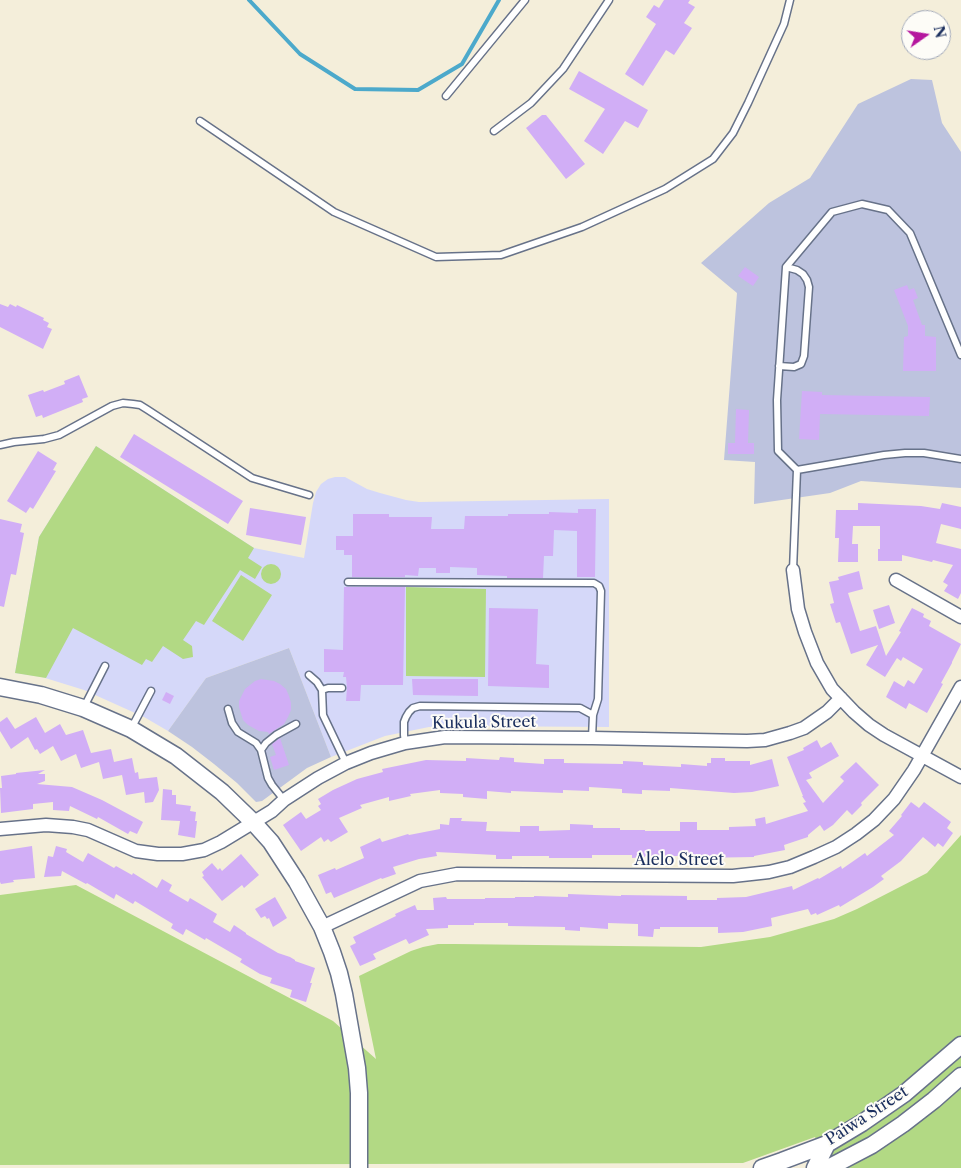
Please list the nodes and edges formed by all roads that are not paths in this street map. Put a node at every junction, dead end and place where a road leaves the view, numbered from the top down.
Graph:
1 (525, 0) edge
2 (609, 0) edge
3 (790, 0) edge
4 (446, 96) dead end
5 (200, 121) dead end
6 (494, 131) dead end
7 (786, 267) junction
8 (961, 355) edge
9 (779, 366) junction
10 (0, 445) edge
11 (961, 459) edge
12 (797, 470) junction
13 (309, 495) dead end
14 (793, 570) joint
15 (896, 580) dead end
16 (348, 582) dead end
17 (961, 616) edge
18 (105, 666) dead end
19 (309, 675) dead end
20 (0, 687) edge
21 (961, 687) edge
22 (342, 688) dead end
23 (322, 690) junction
24 (151, 691) dead end
25 (841, 698) junction
26 (83, 708) junction
27 (228, 709) dead end
28 (593, 715) junction
29 (296, 724) dead end
30 (131, 729) junction
31 (592, 738) junction
32 (405, 743) junction
33 (261, 750) junction
34 (922, 755) junction
35 (346, 763) junction
36 (961, 777) edge
37 (284, 800) junction
38 (253, 822) junction
39 (0, 829) edge
40 (322, 928) junction
41 (961, 1044) edge
42 (961, 1076) edge
43 (828, 1144) junction
44 (789, 1165) edge
45 (359, 1168) edge
46 (762, 1168) edge
47 (815, 1168) edge
48 (828, 1168) edge

1 - 4 lane
2 - 6 lane
3 - 5 lane
7 - 8 lane
7 - 9 lane
7 - 9 lane
9 - 12 lane
10 - 13 lane
11 - 12 lane
12 - 14 lane
14 - 25 street
15 - 17 street
16 - 28 lane
18 - 26 lane
19 - 23 lane
20 - 26 street
21 - 34 street, Alelo Street
22 - 23 lane
23 - 35 lane
24 - 30 lane
25 - 31 street, Kukula Street
25 - 34 street
26 - 30 street
27 - 33 lane
28 - 31 lane
28 - 32 lane
29 - 33 lane
30 - 38 street
31 - 32 street, Kukula Street
32 - 35 street, Kukula Street
33 - 37 lane
34 - 36 street
34 - 40 street, Alelo Street
35 - 37 street, Kukula Street
37 - 38 street, Kukula Street
38 - 39 street, Kukula Street
38 - 40 street
40 - 45 street
41 - 43 street, Paiwa Street
42 - 48 street, Paiwa Street
43 - 44 street, Paiwa Street
43 - 47 street
44 - 46 street, Paiwa Street

